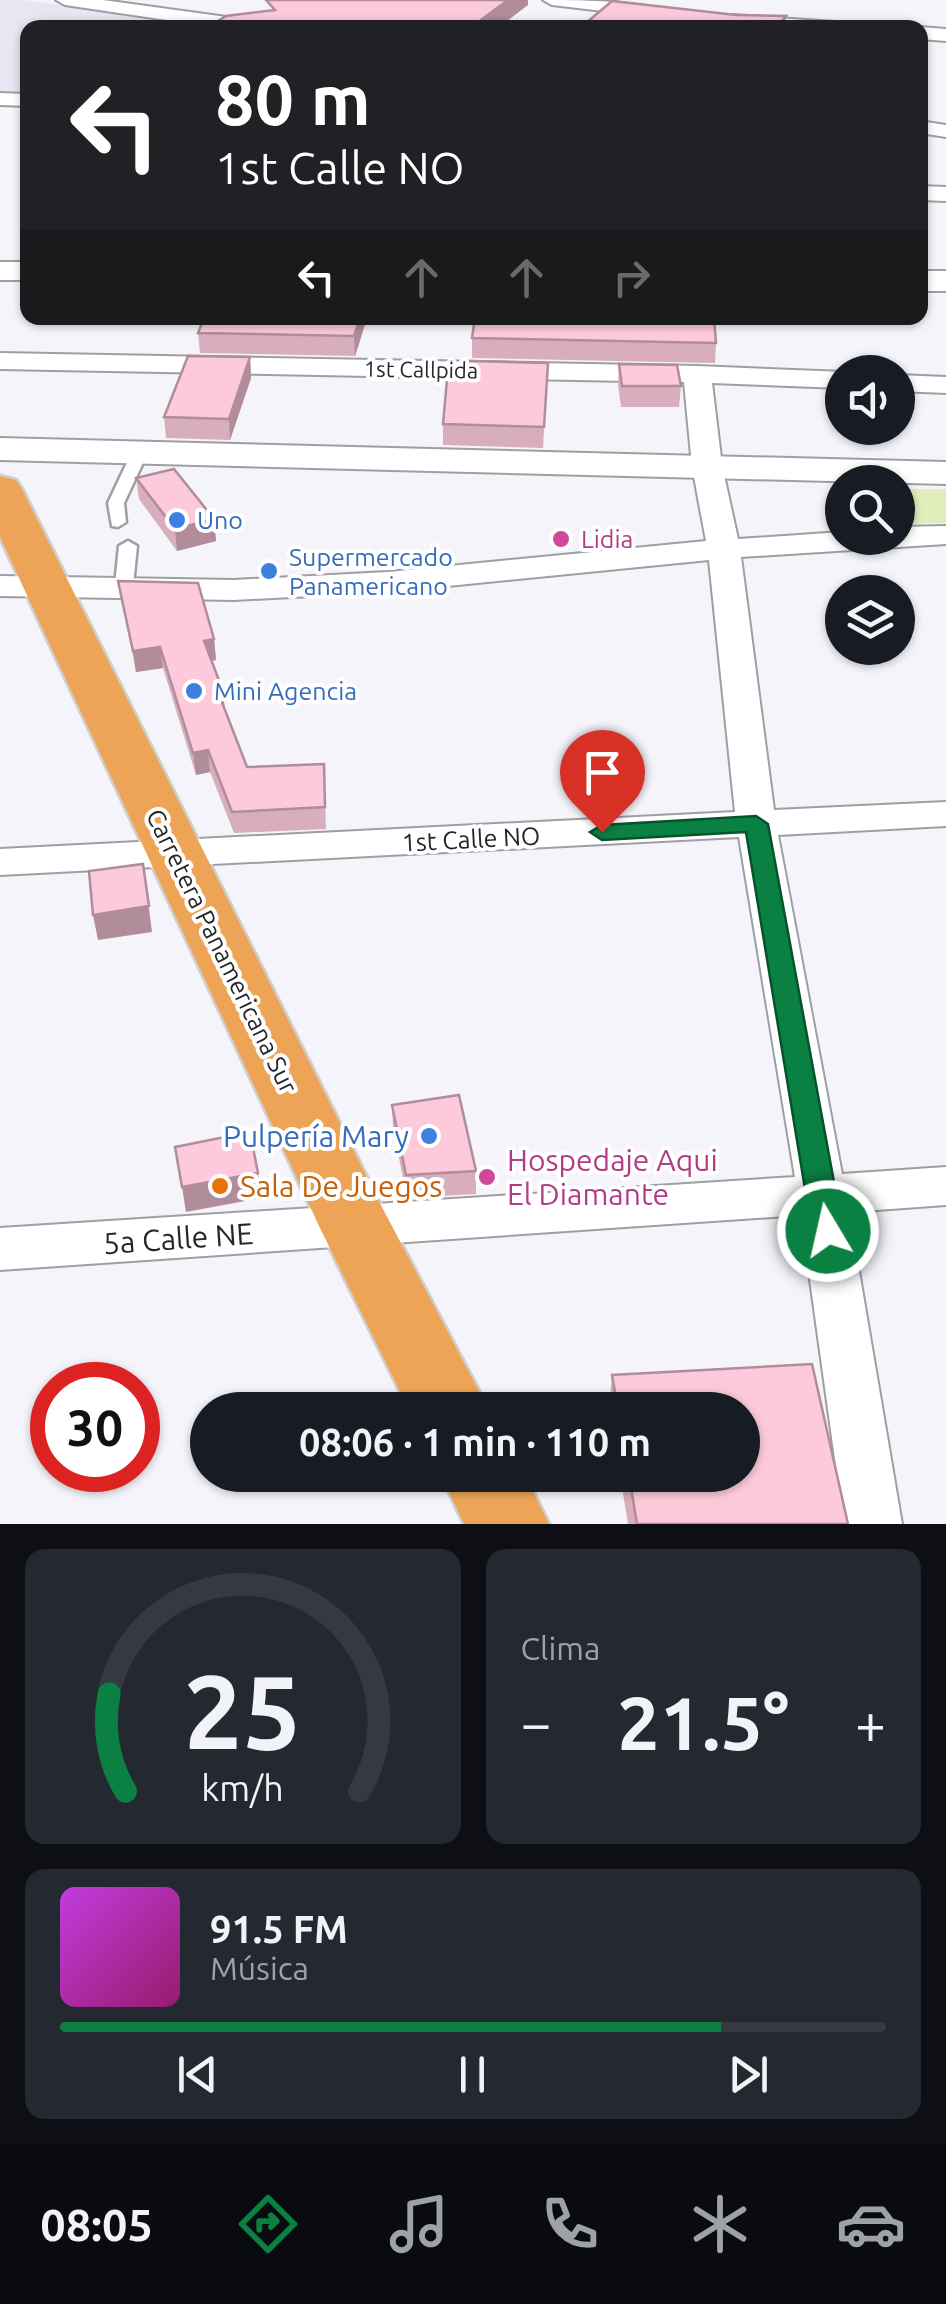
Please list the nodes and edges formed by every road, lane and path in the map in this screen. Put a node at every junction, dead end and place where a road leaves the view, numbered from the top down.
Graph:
1 (66, 0) edge
2 (552, 0) edge
3 (149, 5) edge
4 (671, 7) edge
5 (718, 19) edge
6 (224, 20) edge
7 (731, 20) edge
8 (0, 361) edge
9 (697, 374) junction
10 (825, 379) edge
11 (915, 384) edge
12 (946, 385) edge
13 (0, 448) edge
14 (140, 452) junction
15 (707, 466) junction
16 (946, 472) edge
17 (0, 489) edge
18 (118, 522) dead end
19 (946, 535) edge
20 (915, 536) edge
21 (825, 542) edge
22 (128, 546) dead end
23 (724, 549) junction
24 (124, 585) junction
25 (23, 586) edge
26 (946, 814) edge
27 (756, 824) junction
28 (176, 855) junction
29 (0, 862) edge
30 (946, 1186) edge
31 (822, 1194) junction
32 (355, 1226) junction
33 (0, 1249) edge
34 (440, 1392) edge
35 (491, 1492) edge
36 (507, 1524) edge
37 (872, 1524) edge

1 - 3 street
2 - 4 street
3 - 6 street
5 - 7 street
8 - 9 street, 1st Callpida
9 - 10 street, 1st Callpida
9 - 15 street
11 - 12 street
13 - 14 street
14 - 15 street
14 - 18 lane
15 - 16 street
15 - 23 street
17 - 25 highway, Carretera Panamericana Sur
19 - 20 street
21 - 23 street
22 - 24 lane
23 - 24 street
23 - 27 street
24 - 25 street
25 - 28 highway, Carretera Panamericana Sur
26 - 27 street, 1st Calle NO
27 - 28 street, 1st Calle NO
27 - 31 street
28 - 29 street, 1st Calle NO
28 - 32 highway, Carretera Panamericana Sur
30 - 31 street, 5a Calle NE
31 - 32 street, 5a Calle NE
31 - 37 street
32 - 33 street, 5a Calle NE
32 - 34 highway, Carretera Panamericana Sur
35 - 36 highway

